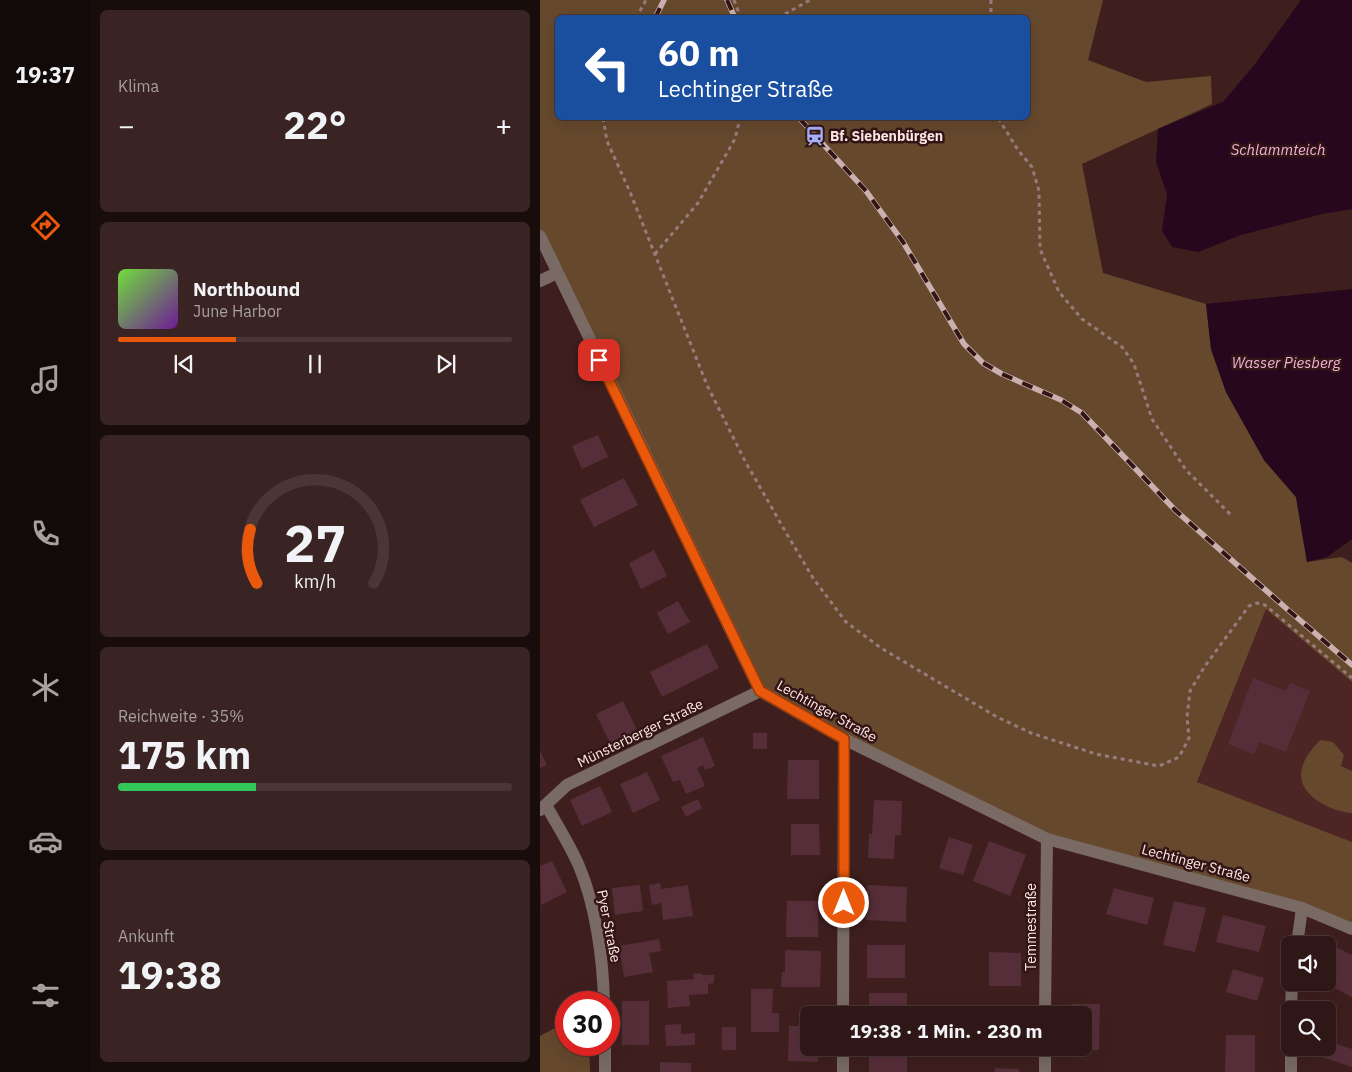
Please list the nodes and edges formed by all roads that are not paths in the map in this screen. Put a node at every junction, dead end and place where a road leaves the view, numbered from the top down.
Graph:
1 (540, 236) edge
2 (557, 273) junction
3 (540, 281) edge
4 (760, 691) junction
5 (844, 739) junction
6 (543, 808) edge
7 (1048, 839) junction
8 (1302, 908) junction
9 (1352, 929) edge
10 (1298, 936) edge
11 (604, 991) edge
12 (844, 1006) edge
13 (1046, 1006) edge
14 (605, 1056) edge
15 (843, 1056) edge
16 (1045, 1056) edge
17 (1291, 1056) edge
18 (605, 1072) edge
19 (843, 1072) edge
20 (1045, 1072) edge
21 (1291, 1072) edge

1 - 2 street, Lechtinger Straße
2 - 3 street
2 - 4 street, Lechtinger Straße
4 - 5 street, Lechtinger Straße
4 - 6 street, Münsterberger Straße
5 - 7 street, Lechtinger Straße
5 - 12 street
6 - 11 street, Pyer Straße
7 - 8 street, Lechtinger Straße
7 - 13 street, Temmestraße
8 - 9 street, Lechtinger Straße
8 - 10 street
14 - 18 street
15 - 19 street
16 - 20 street
17 - 21 street

